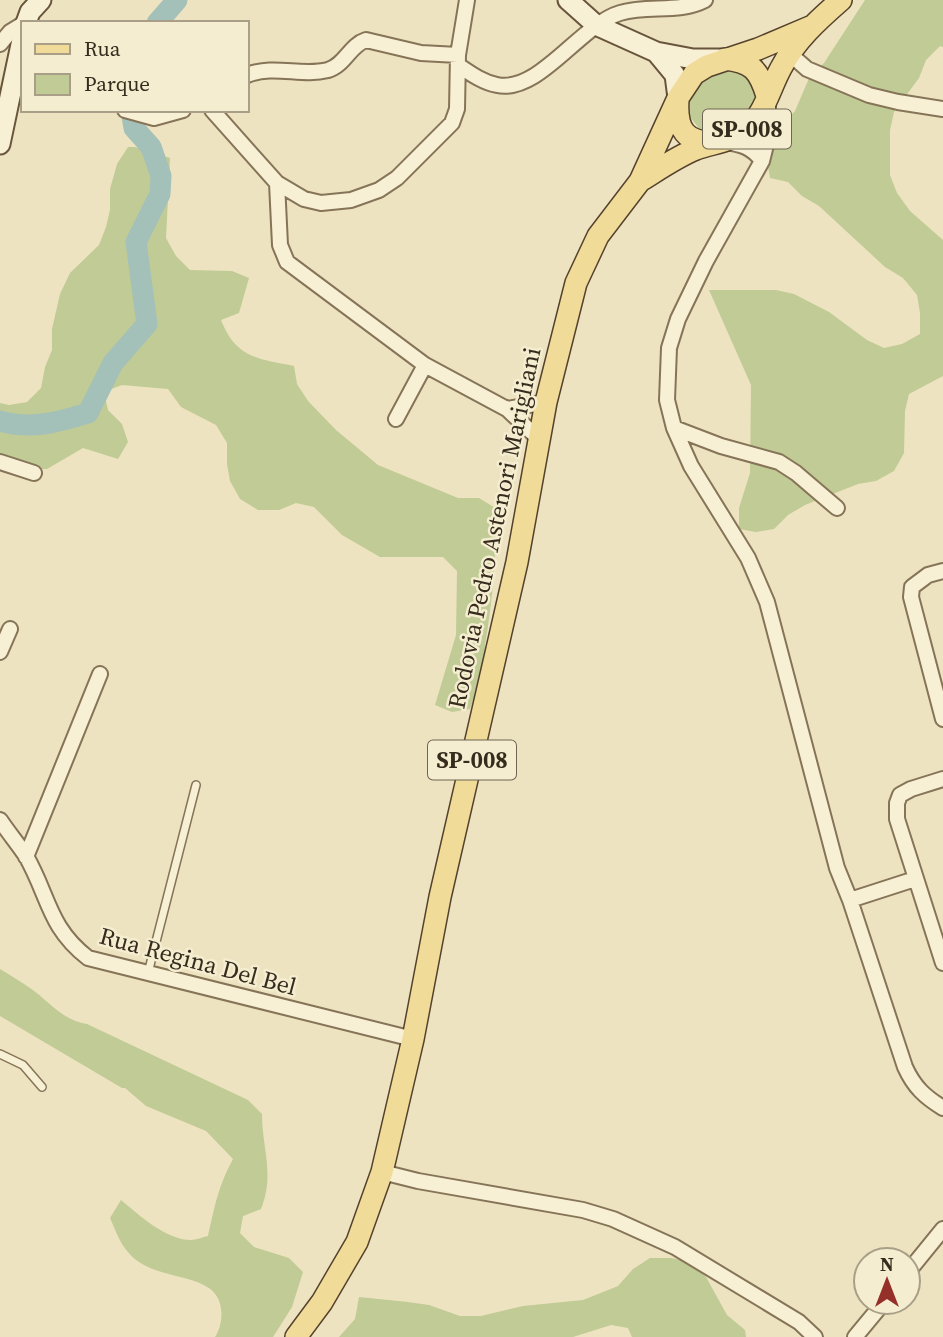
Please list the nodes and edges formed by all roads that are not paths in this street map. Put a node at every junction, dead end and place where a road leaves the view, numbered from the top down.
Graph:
1 (467, 0) edge
2 (568, 0) edge
3 (705, 0) edge
4 (841, 0) edge
5 (21, 22) edge
6 (596, 25) junction
7 (810, 27) junction
8 (0, 44) edge
9 (656, 52) junction
10 (21, 54) edge
11 (790, 54) junction
12 (725, 59) junction
13 (458, 60) junction
14 (19, 72) edge
15 (248, 75) edge
16 (767, 96) junction
17 (678, 98) junction
18 (943, 109) edge
19 (132, 112) edge
20 (176, 112) edge
21 (214, 112) edge
22 (719, 142) junction
23 (0, 144) edge
24 (762, 161) junction
25 (640, 181) junction
26 (277, 183) junction
27 (425, 365) junction
28 (546, 402) junction
29 (507, 409) junction
30 (396, 419) dead end
31 (674, 428) junction
32 (539, 439) junction
33 (0, 462) edge
34 (34, 473) dead end
35 (837, 508) dead end
36 (943, 571) edge
37 (10, 629) dead end
38 (0, 652) edge
39 (100, 674) dead end
40 (943, 719) edge
41 (943, 779) edge
42 (196, 785) dead end
43 (0, 820) edge
44 (26, 857) junction
45 (915, 879) junction
46 (850, 900) junction
47 (943, 963) edge
48 (148, 973) junction
49 (413, 1039) junction
50 (0, 1054) edge
51 (42, 1087) dead end
52 (943, 1108) edge
53 (382, 1172) junction
54 (943, 1229) edge
55 (922, 1255) edge
56 (872, 1316) edge
57 (296, 1337) edge
58 (815, 1337) edge
59 (855, 1337) edge

1 - 13 street
2 - 6 street
3 - 6 street
4 - 7 main road, Rodovia Pedro Astenori Marigliani / SP-008
5 - 8 street
6 - 9 street
6 - 13 street
7 - 11 main road, Rodovia Pedro Astenori Marigliani / SP-008
7 - 12 main road, Rodovia Pedro Astenori Marigliani / SP-008
9 - 12 street
9 - 17 street
10 - 14 street
11 - 16 main road, Rodovia Pedro Astenori Marigliani / SP-008
11 - 18 street
12 - 16 main road
12 - 17 main road, Rodovia Pedro Astenori Marigliani / SP-008
13 - 15 street
13 - 26 street
14 - 23 street
16 - 22 main road, Rodovia Pedro Astenori Marigliani / SP-008
16 - 24 street
17 - 22 main road
17 - 25 main road, Rodovia Pedro Astenori Marigliani / SP-008
19 - 20 street
21 - 26 street
22 - 24 street
22 - 25 main road, Rodovia Pedro Astenori Marigliani / SP-008
24 - 31 street
25 - 28 main road, Rodovia Pedro Astenori Marigliani / SP-008
26 - 27 street
27 - 29 street
27 - 30 street
28 - 29 street
28 - 32 main road, Rodovia Pedro Astenori Marigliani / SP-008
29 - 32 street
31 - 35 street
31 - 46 street
32 - 49 main road, Rodovia Pedro Astenori Marigliani / SP-008
33 - 34 street
36 - 40 street
37 - 38 street
39 - 44 street
41 - 45 street
42 - 48 lane
43 - 44 street, Rua Regina Del Bel
44 - 48 street, Rua Regina Del Bel
45 - 46 street
45 - 47 street
46 - 52 street
48 - 49 street, Rua Regina Del Bel
49 - 53 main road, Rodovia Pedro Astenori Marigliani / SP-008
50 - 51 lane
53 - 57 main road, Rodovia Pedro Astenori Marigliani / SP-008
53 - 58 street
54 - 55 street
56 - 59 street

